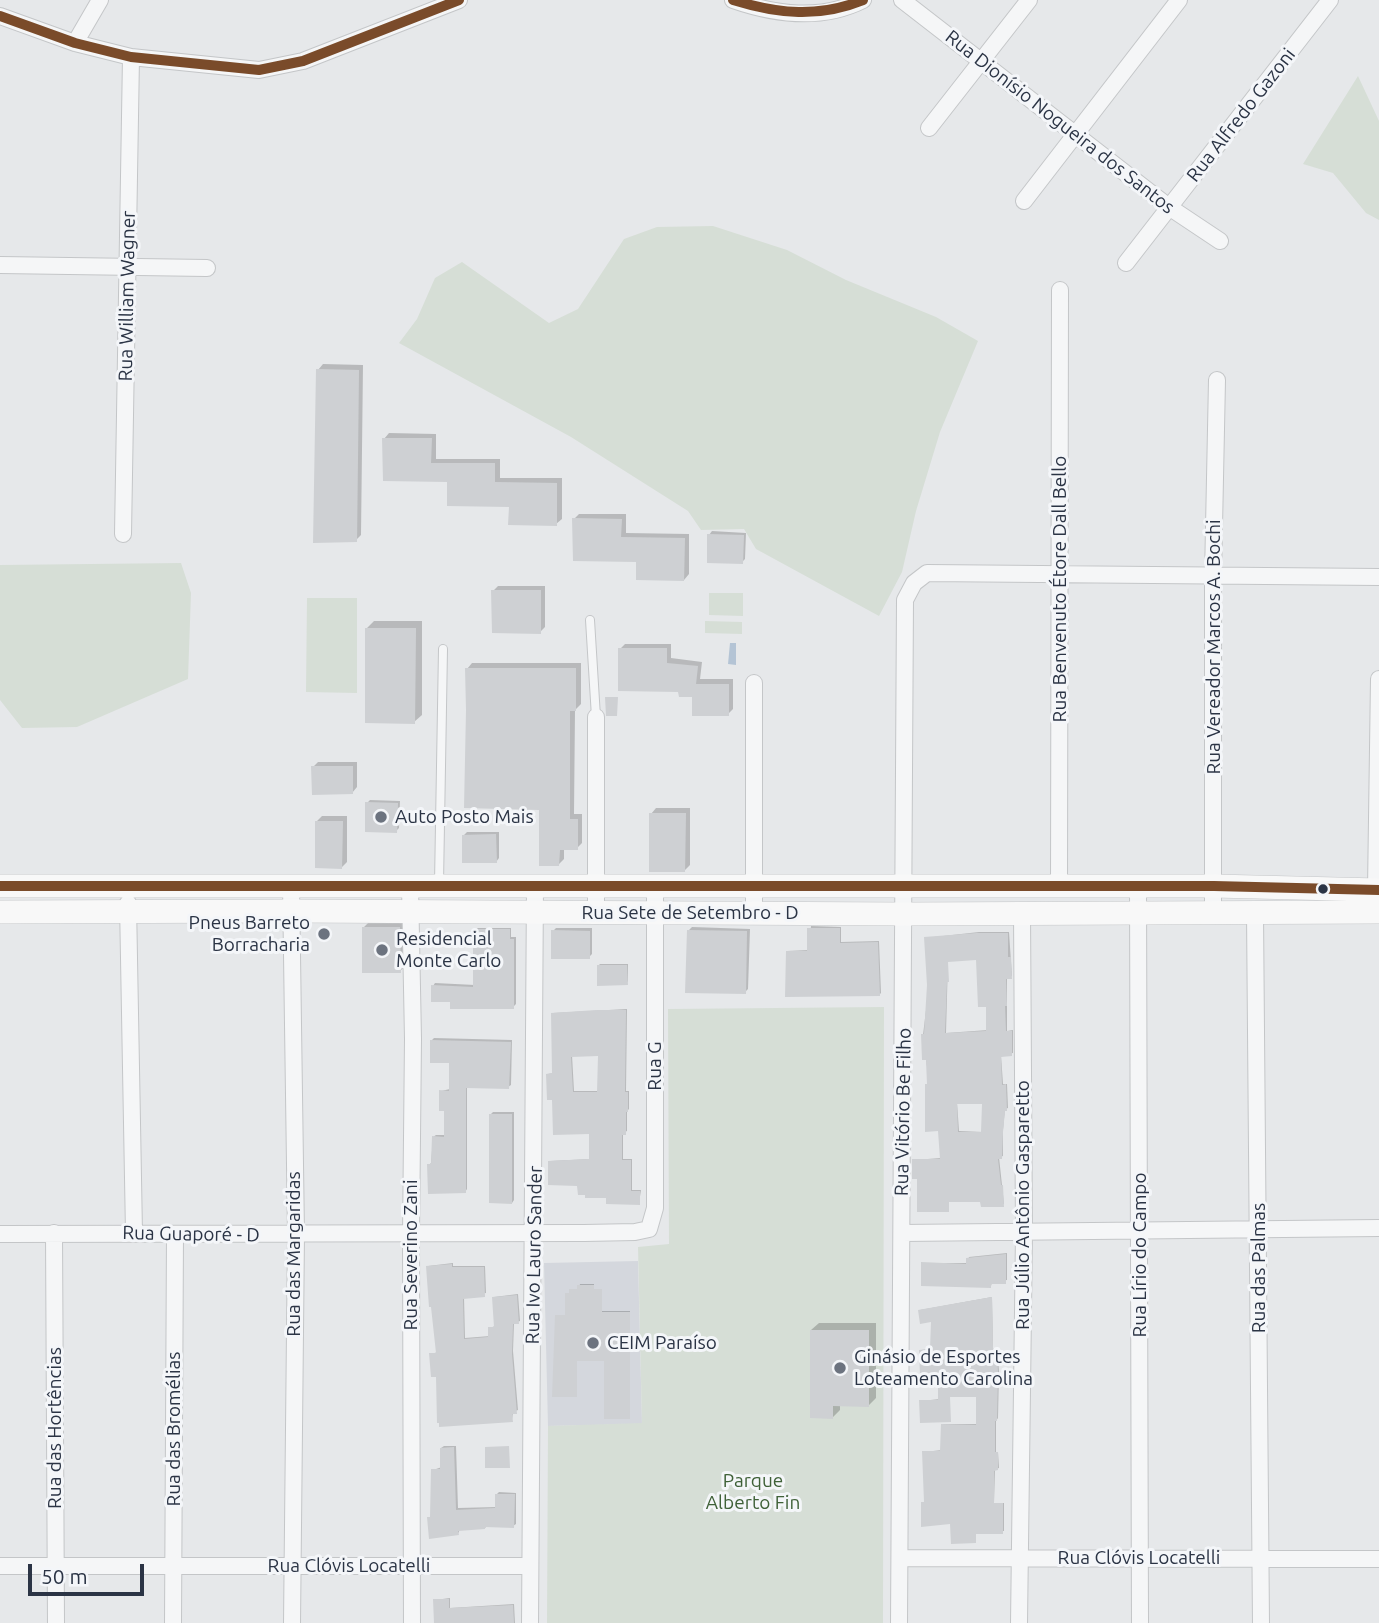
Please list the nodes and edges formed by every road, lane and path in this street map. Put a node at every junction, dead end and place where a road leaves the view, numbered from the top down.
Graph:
1 (100, 0) edge
2 (459, 0) edge
3 (733, 0) edge
4 (863, 0) edge
5 (902, 0) edge
6 (1029, 0) edge
7 (1179, 0) edge
8 (1330, 0) edge
9 (0, 16) edge
10 (75, 43) junction
11 (131, 57) junction
12 (981, 61) junction
13 (929, 128) dead end
14 (1075, 133) junction
15 (1024, 201) dead end
16 (1169, 207) junction
17 (1220, 241) dead end
18 (1126, 263) dead end
19 (0, 265) edge
20 (127, 267) junction
21 (207, 268) dead end
22 (1060, 290) dead end
23 (1217, 380) dead end
24 (123, 534) dead end
25 (1060, 573) junction
26 (1213, 576) junction
27 (1379, 577) edge
28 (590, 620) dead end
29 (443, 649) dead end
30 (1379, 679) edge
31 (754, 683) dead end
32 (596, 717) joint
33 (290, 885) junction
34 (0, 886) edge
35 (129, 886) junction
36 (410, 886) junction
37 (439, 886) junction
38 (535, 886) junction
39 (597, 886) junction
40 (753, 886) junction
41 (799, 886) junction
42 (655, 887) junction
43 (904, 887) junction
44 (1138, 887) junction
45 (1214, 887) junction
46 (1059, 888) junction
47 (1378, 897) edge
48 (1323, 900) junction
49 (291, 911) junction
50 (0, 912) edge
51 (596, 912) junction
52 (127, 913) junction
53 (411, 913) junction
54 (655, 913) junction
55 (754, 913) junction
56 (802, 913) junction
57 (1022, 913) junction
58 (1255, 913) junction
59 (535, 914) junction
60 (905, 914) junction
61 (1139, 914) junction
62 (1213, 914) junction
63 (1379, 1228) edge
64 (1259, 1229) junction
65 (1140, 1230) junction
66 (635, 1232) joint
67 (54, 1233) junction
68 (134, 1233) junction
69 (534, 1233) junction
70 (902, 1233) junction
71 (1024, 1233) junction
72 (0, 1234) edge
73 (296, 1234) junction
74 (175, 1235) junction
75 (411, 1235) junction
76 (900, 1558) junction
77 (1020, 1558) junction
78 (1140, 1559) junction
79 (1261, 1559) junction
80 (1379, 1559) edge
81 (0, 1566) edge
82 (56, 1566) junction
83 (173, 1566) junction
84 (292, 1566) junction
85 (412, 1566) junction
86 (530, 1566) junction
87 (55, 1623) edge
88 (173, 1623) edge
89 (292, 1623) edge
90 (412, 1623) edge
91 (530, 1623) edge
92 (899, 1623) edge
93 (1019, 1623) edge
94 (1140, 1623) edge
95 (1261, 1623) edge

1 - 10 street
2 - 11 street
3 - 4 street
5 - 12 street, Rua Dionísio Nogueira dos Santos
6 - 12 street
7 - 14 street
8 - 16 street, Rua Alfredo Gazoni
9 - 10 street
10 - 11 street
11 - 20 street, Rua William Wagner
12 - 13 street
12 - 14 street, Rua Dionísio Nogueira dos Santos
14 - 15 street
14 - 16 street, Rua Dionísio Nogueira dos Santos
16 - 17 street, Rua Dionísio Nogueira dos Santos
16 - 18 street, Rua Alfredo Gazoni
19 - 20 street
20 - 21 street
20 - 24 street, Rua William Wagner
22 - 25 street, Rua Benvenuto Étore Dall Bello
23 - 26 street, Rua Vereador Marcos A. Bochi
25 - 26 street
25 - 43 street, Rua Vitório Be Filho
25 - 46 street, Rua Benvenuto Étore Dall Bello
26 - 27 street
26 - 45 street, Rua Vereador Marcos A. Bochi
28 - 32 lane
29 - 37 lane
30 - 47 street
31 - 40 street
32 - 39 street
33 - 35 street, Rua Sete de Setembro - D
33 - 36 street, Rua Sete de Setembro - D
33 - 49 street, Rua das Margaridas
34 - 35 street, Rua Sete de Setembro - D
35 - 52 street
36 - 37 street, Rua Sete de Setembro - D
36 - 53 street, Rua Severino Zani
37 - 38 street, Rua Sete de Setembro - D
38 - 39 street, Rua Sete de Setembro - D
38 - 59 street, Rua Ivo Lauro Sander
39 - 42 street, Rua Sete de Setembro - D
39 - 51 street
40 - 41 street, Rua Sete de Setembro - D
40 - 42 street, Rua Sete de Setembro - D
40 - 55 street
41 - 43 street, Rua Sete de Setembro - D
41 - 56 street
42 - 54 street, Rua G
43 - 46 street, Rua Sete de Setembro - D
43 - 60 street, Rua Vitório Be Filho
44 - 45 street, Rua Sete de Setembro - D
44 - 46 street, Rua Sete de Setembro - D
44 - 61 street, Rua Lírio do Campo
45 - 48 street, Rua Sete de Setembro - D
45 - 62 street, Rua Vereador Marcos A. Bochi
47 - 48 street, Rua Sete de Setembro - D
48 - 58 street, Rua Sete de Setembro - D
49 - 52 street, Rua Sete de Setembro - D
49 - 53 street, Rua Sete de Setembro - D
49 - 73 street, Rua das Margaridas
50 - 52 street, Rua Sete de Setembro - D
51 - 54 street, Rua Sete de Setembro - D
51 - 59 street, Rua Sete de Setembro - D
52 - 68 street
53 - 59 street, Rua Sete de Setembro - D
53 - 75 street, Rua Severino Zani
54 - 55 street, Rua Sete de Setembro - D
54 - 66 street, Rua G
55 - 56 street, Rua Sete de Setembro - D
56 - 60 street, Rua Sete de Setembro - D
57 - 60 street, Rua Sete de Setembro - D
57 - 61 street, Rua Sete de Setembro - D
57 - 71 street, Rua Júlio Antônio Gasparetto
58 - 62 street, Rua Sete de Setembro - D
58 - 64 street, Rua das Palmas
59 - 69 street, Rua Ivo Lauro Sander
60 - 70 street, Rua Vitório Be Filho
61 - 62 street, Rua Sete de Setembro - D
61 - 65 street, Rua Lírio do Campo
63 - 64 street
64 - 65 street
64 - 79 street, Rua das Palmas
65 - 71 street
65 - 78 street, Rua Lírio do Campo
66 - 69 street, Rua Guaporé - D
67 - 68 street, Rua Guaporé - D
67 - 72 street, Rua Guaporé - D
67 - 82 street, Rua das Hortências
68 - 74 street, Rua Guaporé - D
69 - 75 street, Rua Guaporé - D
69 - 86 street, Rua Ivo Lauro Sander
70 - 71 street
70 - 76 street, Rua Vitório Be Filho
71 - 77 street, Rua Júlio Antônio Gasparetto
73 - 74 street, Rua Guaporé - D
73 - 75 street, Rua Guaporé - D
73 - 84 street, Rua das Margaridas
74 - 83 street, Rua das Bromélias
75 - 85 street, Rua Severino Zani
76 - 77 street, Rua Clóvis Locatelli
76 - 92 street, Rua Vitório Be Filho
77 - 78 street, Rua Clóvis Locatelli
77 - 93 street, Rua Júlio Antônio Gasparetto
78 - 79 street, Rua Clóvis Locatelli
78 - 94 street, Rua Lírio do Campo
79 - 80 street, Rua Clóvis Locatelli
79 - 95 street, Rua das Palmas
81 - 82 street, Rua Clóvis Locatelli
82 - 83 street, Rua Clóvis Locatelli
82 - 87 street, Rua das Hortências
83 - 84 street, Rua Clóvis Locatelli
83 - 88 street, Rua das Bromélias
84 - 85 street, Rua Clóvis Locatelli
84 - 89 street, Rua das Margaridas
85 - 86 street, Rua Clóvis Locatelli
85 - 90 street, Rua Severino Zani
86 - 91 street, Rua Ivo Lauro Sander

